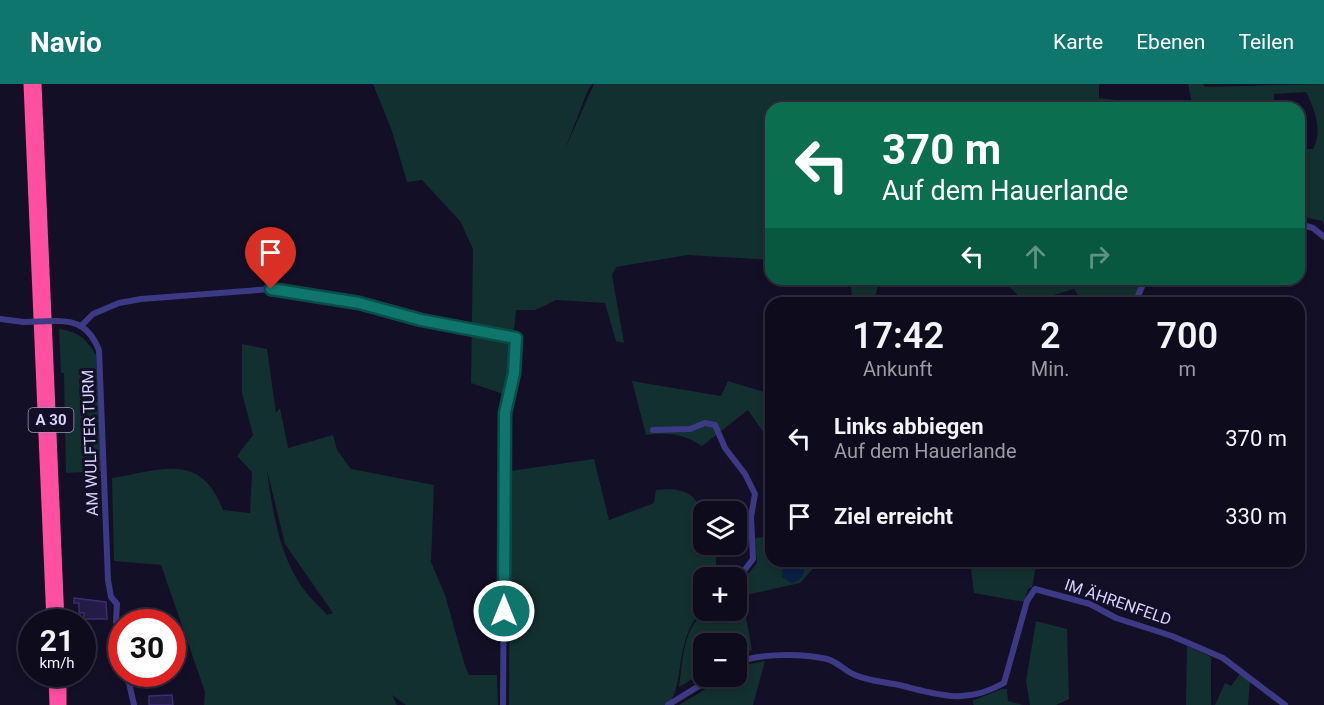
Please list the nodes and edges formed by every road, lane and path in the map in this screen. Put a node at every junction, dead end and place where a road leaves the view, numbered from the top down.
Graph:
1 (28, 84) edge
2 (37, 84) edge
3 (1305, 226) edge
4 (1324, 237) edge
5 (0, 320) edge
6 (82, 325) junction
7 (652, 430) dead end
8 (747, 567) edge
9 (50, 609) edge
10 (59, 609) edge
11 (117, 609) edge
12 (747, 661) edge
13 (53, 687) edge
14 (62, 687) edge
15 (130, 687) edge
16 (697, 687) edge
17 (54, 705) edge
18 (62, 705) edge
19 (134, 705) edge
20 (503, 705) edge
21 (668, 705) edge
22 (1285, 705) edge

1 - 9 highway, A 30
2 - 10 highway, A 30
3 - 4 street
5 - 6 street, bridge
6 - 11 street, AM WULFTER TURM
6 - 20 street
7 - 8 street
12 - 22 street, IM ÄHRENFELD
13 - 17 highway
14 - 18 highway
15 - 19 street
16 - 21 street

